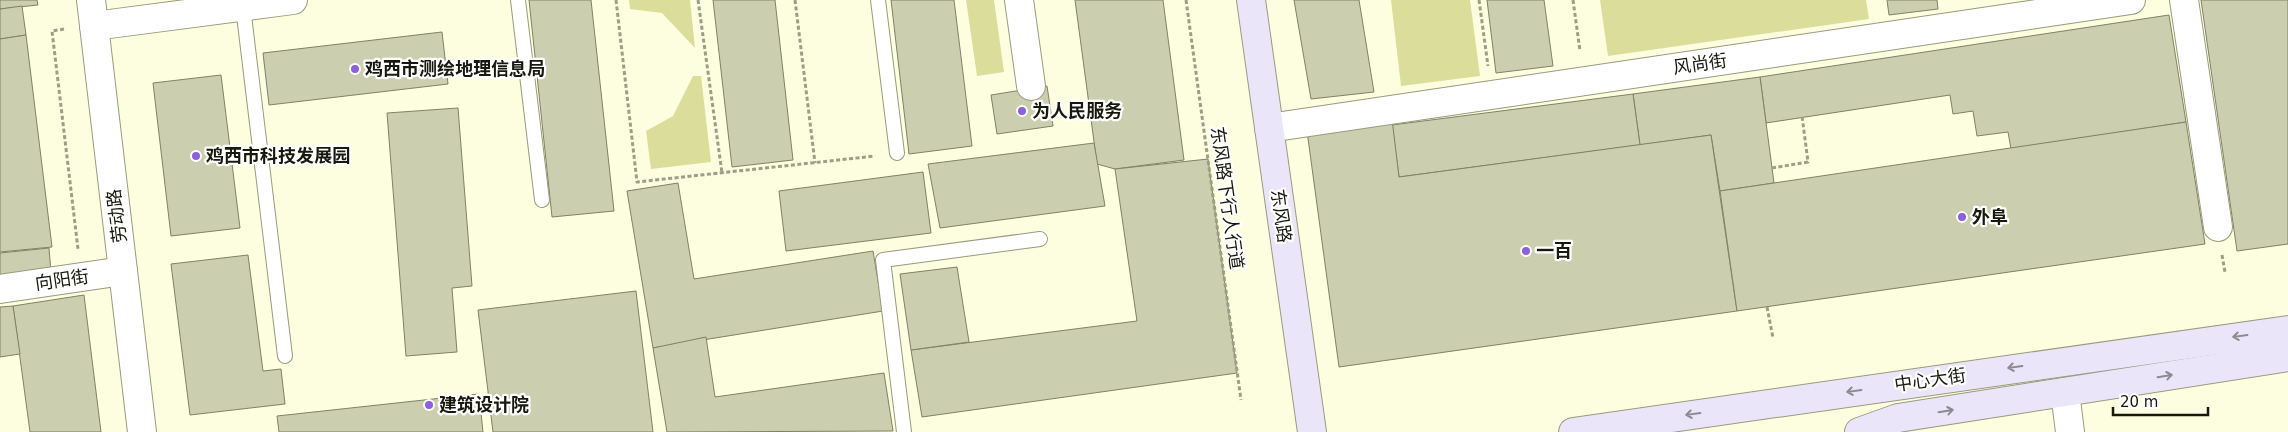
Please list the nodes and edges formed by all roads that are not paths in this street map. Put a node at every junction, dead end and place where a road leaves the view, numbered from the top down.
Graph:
1 (293, 0) edge
2 (518, 0) edge
3 (878, 0) edge
4 (1019, 0) edge
5 (1251, 0) edge
6 (2131, 0) edge
7 (2184, 0) edge
8 (242, 7) junction
9 (93, 13) edge
10 (1031, 86) dead end
11 (1269, 128) junction
12 (898, 153) road end
13 (542, 200) dead end
14 (2218, 227) dead end
15 (1040, 239) dead end
16 (123, 271) junction
17 (0, 289) edge
18 (2288, 330) edge
19 (285, 356) dead end
20 (2288, 357) edge
21 (2065, 392) junction
22 (142, 432) edge
23 (904, 432) edge
24 (1312, 432) edge
25 (1573, 432) edge
26 (1859, 432) edge
27 (2070, 432) edge

1 - 8 street
2 - 13 lane
3 - 12 lane
4 - 10 street
5 - 11 main road, 东风路
6 - 11 street, 风尚街
7 - 14 street
8 - 9 street
8 - 19 lane
9 - 16 street, 劳动路
11 - 24 main road, 东风路
15 - 23 lane
16 - 17 street, 向阳街
16 - 22 street, 劳动路
18 -> 25 main road, 中心大街
21 -> 20 main road
26 -> 21 main road
21 - 27 street

